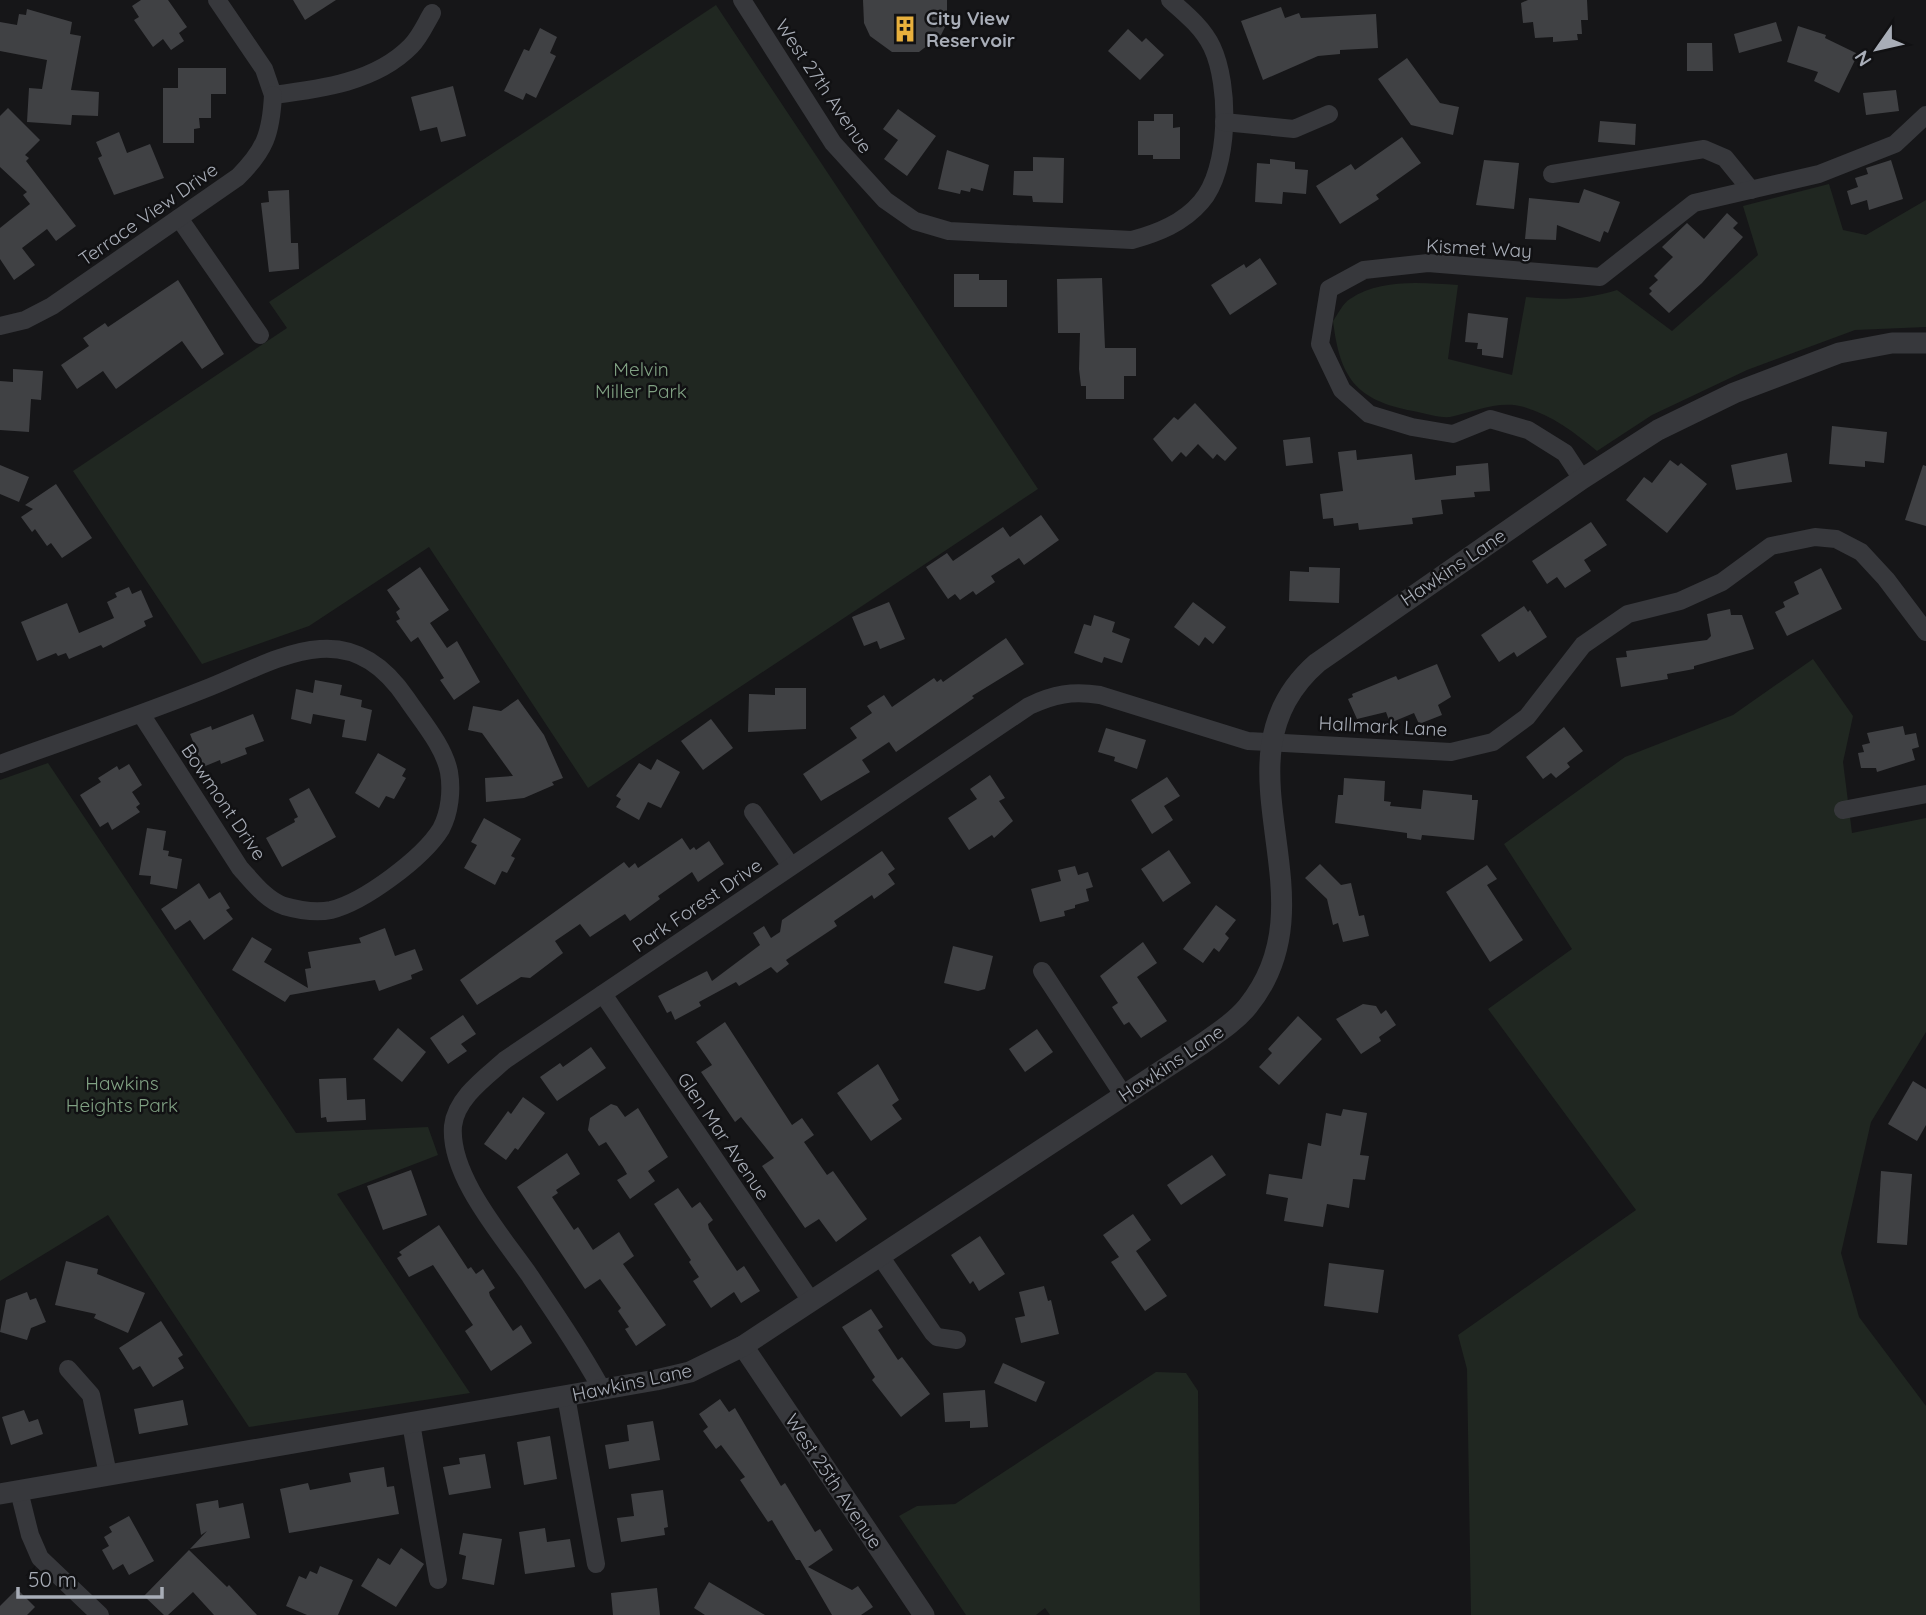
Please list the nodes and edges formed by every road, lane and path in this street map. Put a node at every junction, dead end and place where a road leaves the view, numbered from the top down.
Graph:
1 (217, 0) edge
2 (742, 0) edge
3 (1170, 0) edge
4 (432, 13) dead end
5 (273, 95) junction
6 (1329, 114) dead end
7 (1926, 115) edge
8 (1224, 122) junction
9 (1552, 174) dead end
10 (1751, 190) junction
11 (179, 218) junction
12 (0, 326) edge
13 (260, 335) dead end
14 (1926, 343) edge
15 (1582, 479) junction
16 (1926, 632) edge
17 (141, 714) junction
18 (1270, 741) junction
19 (0, 764) edge
20 (1926, 794) edge
21 (1843, 810) dead end
22 (753, 812) dead end
23 (791, 866) junction
24 (1042, 971) dead end
25 (603, 994) junction
26 (1124, 1096) junction
27 (880, 1256) junction
28 (811, 1301) junction
29 (957, 1340) dead end
30 (743, 1346) junction
31 (68, 1368) dead end
32 (602, 1390) junction
33 (566, 1396) junction
34 (411, 1423) junction
35 (108, 1474) junction
36 (10, 1492) edge
37 (596, 1564) dead end
38 (438, 1580) dead end
39 (100, 1615) edge
40 (924, 1615) edge

1 - 5 street, Terrace View Drive
2 - 8 street, West 27th Avenue
3 - 8 street, West 27th Avenue
4 - 5 street
5 - 11 street, Terrace View Drive
6 - 8 street
7 - 10 street, Kismet Way
9 - 10 street
10 - 15 street, Kismet Way
11 - 12 street, Terrace View Drive
11 - 13 street
14 - 15 street, Hawkins Lane
15 - 18 street, Hawkins Lane
16 - 18 street, Hallmark Lane
17 - 17 street, Bowmont Drive
17 - 19 street, Bowmont Drive
18 - 23 street, Park Forest Drive
18 - 26 street, Hawkins Lane
20 - 21 street
22 - 23 street
23 - 25 street, Park Forest Drive
24 - 26 street
25 - 28 street, Glen Mar Avenue
25 - 32 street, Park Forest Drive
26 - 27 street, Hawkins Lane
27 - 28 street, Hawkins Lane
27 - 29 street
28 - 30 street, Hawkins Lane
30 - 32 street, Hawkins Lane
30 - 40 street, West 25th Avenue
31 - 35 street
32 - 33 street, Hawkins Lane
33 - 34 street, Hawkins Lane
33 - 37 street
34 - 35 street, Hawkins Lane
34 - 38 street
35 - 36 street, Hawkins Lane
36 - 39 street

